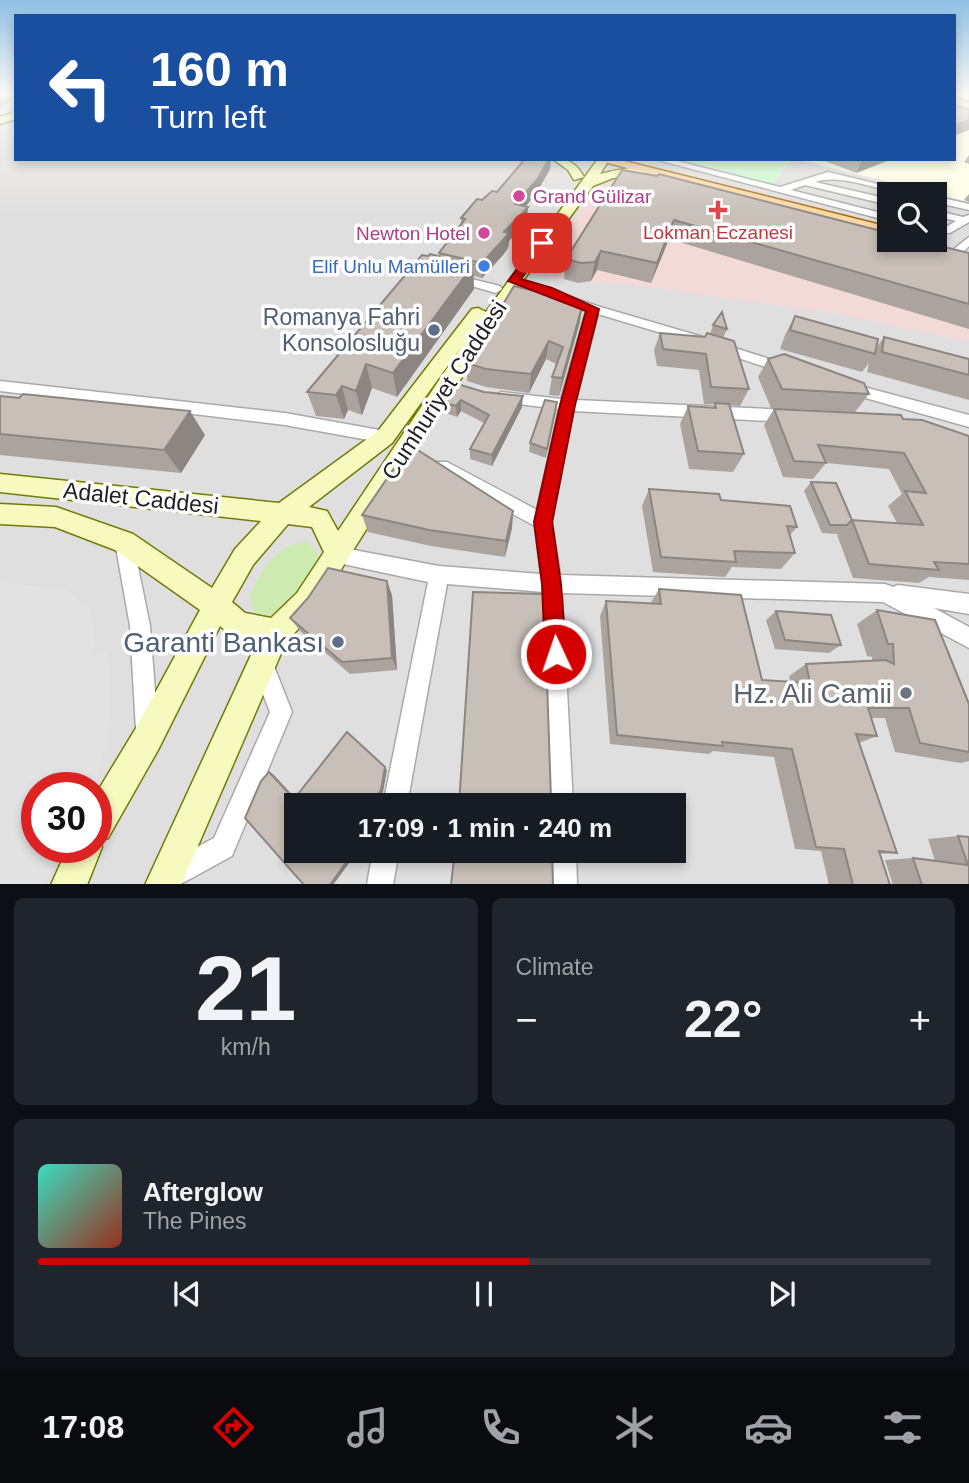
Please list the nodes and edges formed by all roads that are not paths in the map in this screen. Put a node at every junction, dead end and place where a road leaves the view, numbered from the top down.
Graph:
1 (562, 161) edge
2 (591, 161) edge
3 (600, 161) edge
4 (614, 161) edge
5 (654, 164) edge
6 (816, 178) junction
7 (584, 180) junction
8 (804, 182) junction
9 (877, 186) edge
10 (792, 188) junction
11 (779, 191) junction
12 (877, 192) edge
13 (877, 199) edge
14 (947, 202) edge
15 (877, 207) edge
16 (969, 207) edge
17 (947, 211) edge
18 (877, 215) edge
19 (964, 219) edge
20 (877, 229) edge
21 (947, 230) edge
22 (947, 242) edge
23 (965, 248) edge
24 (447, 276) edge
25 (514, 281) junction
26 (496, 289) junction
27 (593, 309) junction
28 (796, 371) edge
29 (833, 383) edge
30 (0, 387) edge
31 (484, 394) edge
32 (567, 405) junction
33 (800, 417) edge
34 (969, 421) edge
35 (918, 425) edge
36 (969, 436) edge
37 (385, 437) junction
38 (417, 454) junction
39 (0, 483) edge
40 (283, 513) junction
41 (0, 514) edge
42 (543, 522) junction
43 (124, 542) junction
44 (338, 555) junction
45 (439, 575) junction
46 (552, 584) junction
47 (885, 593) junction
48 (969, 604) edge
49 (216, 606) junction
50 (276, 632) junction
51 (969, 638) edge
52 (147, 739) junction
53 (397, 793) edge
54 (561, 793) edge
55 (112, 799) edge
56 (78, 863) edge
57 (384, 863) edge
58 (563, 863) edge
59 (164, 881) edge
60 (69, 884) edge
61 (380, 884) edge
62 (564, 884) edge

1 - 7 main road
2 - 7 main road, Cumhuriyet Caddesi
3 - 7 main road, Cumhuriyet Caddesi
4 - 5 main road
5 - 7 main road
5 - 11 street
5 - 20 main road
6 - 8 street
6 - 9 street
6 - 12 street
7 - 25 main road, Cumhuriyet Caddesi
7 - 26 main road, Cumhuriyet Caddesi
8 - 10 street
8 - 13 street
10 - 11 street
10 - 15 street
11 - 18 street
14 - 16 street
17 - 19 street
19 - 21 street
22 - 23 main road
24 - 26 street
25 - 27 street
25 - 38 main road, Cumhuriyet Caddesi
26 - 37 main road, Cumhuriyet Caddesi
27 - 28 street
27 - 32 street
29 - 34 street
30 - 37 street
31 - 32 street
32 - 33 street
32 - 42 street
35 - 36 street
37 - 40 main road, Cumhuriyet Caddesi
38 - 42 street
38 - 44 main road, Cumhuriyet Caddesi
39 - 40 main road, Adalet Caddesi
40 - 44 main road, Adalet Caddesi
40 - 49 main road, Cumhuriyet Caddesi
41 - 43 main road, Adalet Caddesi
42 - 46 street
43 - 49 main road, Adalet Caddesi
43 - 52 street
44 - 45 street
44 - 50 main road, Cumhuriyet Caddesi
45 - 46 street
45 - 53 street
46 - 47 street
46 - 54 street
47 - 48 street
47 - 51 street
49 - 50 main road, Adalet Caddesi
49 - 52 main road
50 - 59 main road
52 - 55 main road
56 - 60 main road
57 - 61 street
58 - 62 street

